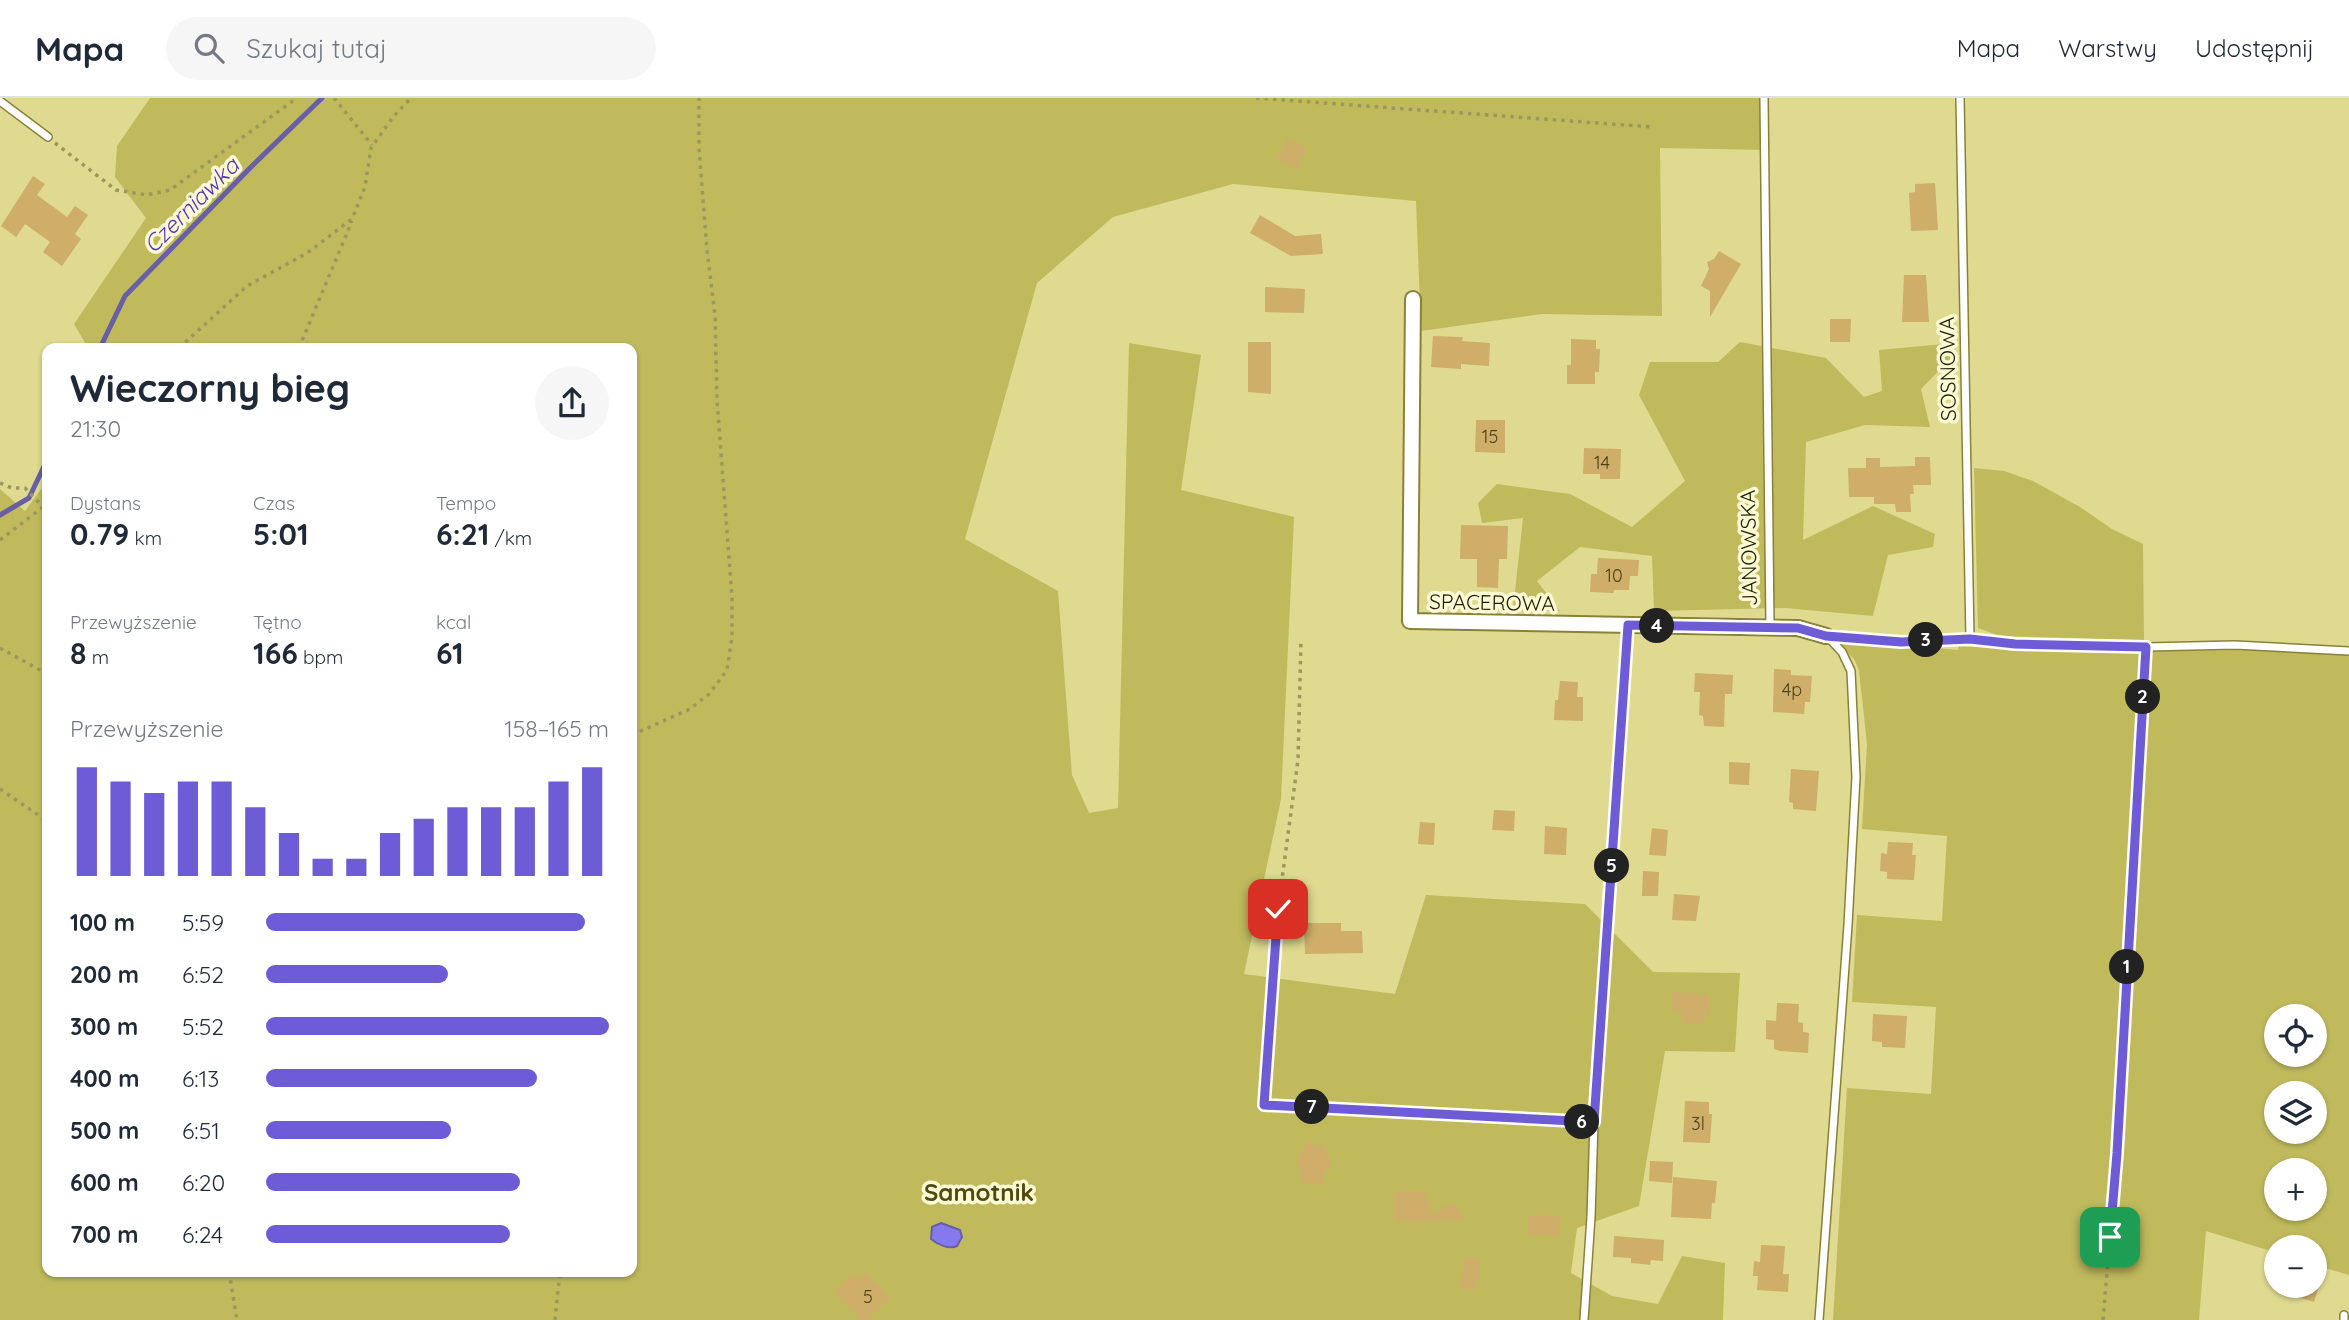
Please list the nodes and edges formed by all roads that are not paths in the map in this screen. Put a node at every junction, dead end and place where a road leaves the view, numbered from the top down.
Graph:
1 (1764, 98) edge
2 (1960, 98) edge
3 (0, 101) edge
4 (48, 137) road end
5 (1413, 299) dead end
6 (1628, 625) junction
7 (1770, 627) junction
8 (1826, 636) junction
9 (1970, 639) junction
10 (2349, 651) edge
11 (1264, 1105) road end
12 (1594, 1122) junction
13 (1584, 1320) edge
14 (1819, 1320) edge

1 - 7 lane, JANOWSKA
2 - 9 lane, SOSNOWA
3 - 4 lane
5 - 6 street, SPACEROWA
6 - 7 street, SPACEROWA
6 - 12 lane
7 - 8 street, JANOWSKA
8 - 9 lane, JANOWSKA
8 - 14 lane
9 - 10 lane, JANOWSKA
11 - 12 lane
12 - 13 lane

